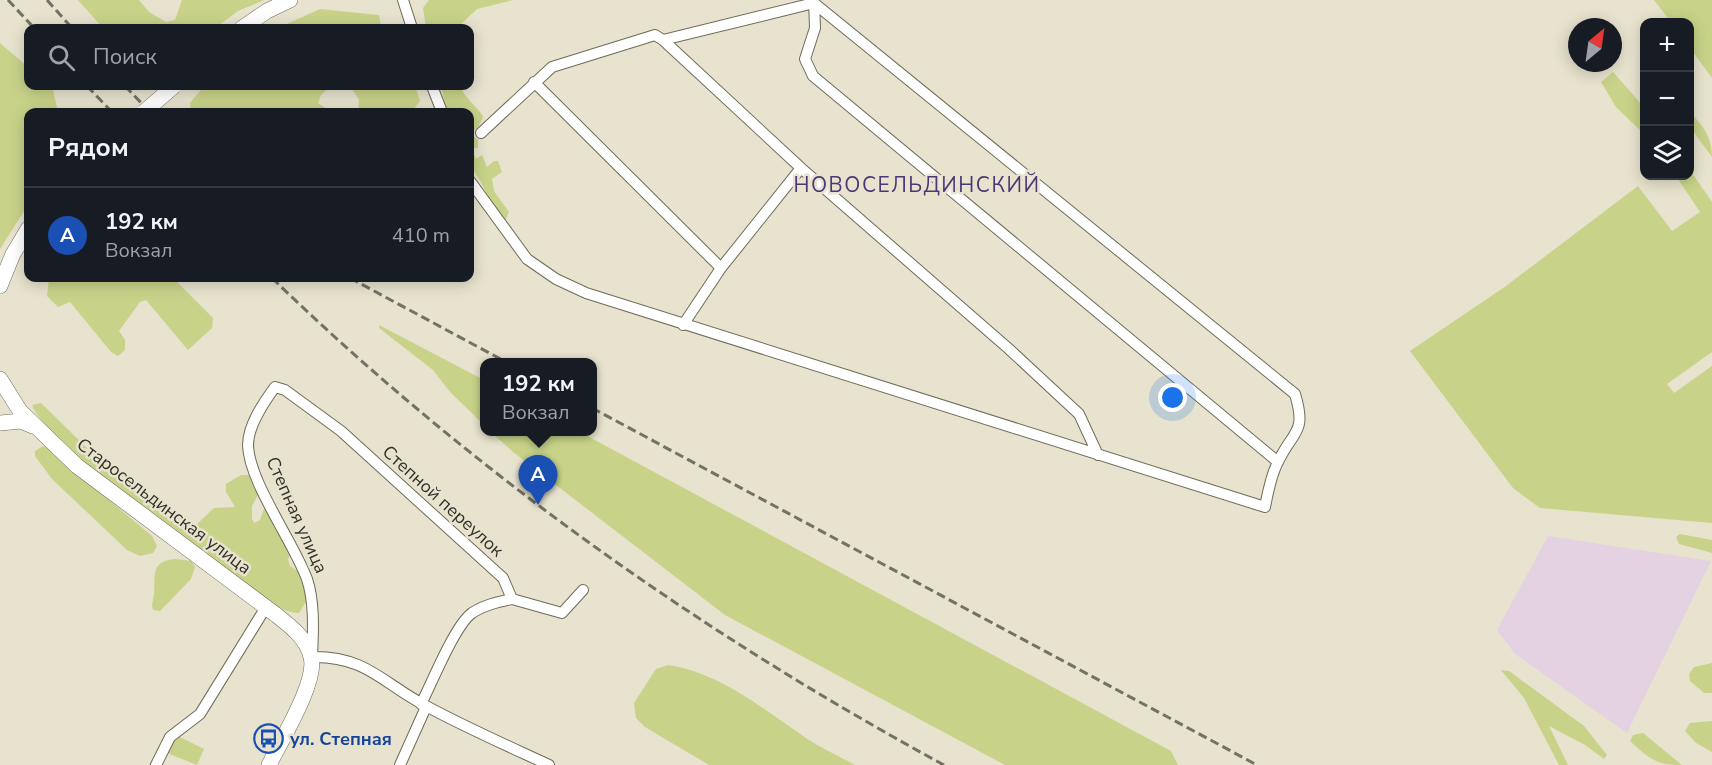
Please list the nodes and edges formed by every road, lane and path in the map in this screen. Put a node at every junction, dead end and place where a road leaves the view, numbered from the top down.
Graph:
1 (290, 0) edge
2 (402, 0) edge
3 (814, 2) edge
4 (248, 24) edge
5 (411, 24) edge
6 (663, 40) junction
7 (534, 82) junction
8 (169, 90) edge
9 (433, 90) edge
10 (149, 108) edge
11 (440, 108) edge
12 (481, 133) dead end
13 (801, 168) junction
14 (474, 186) edge
15 (24, 236) edge
16 (721, 268) junction
17 (0, 286) edge
18 (683, 325) junction
19 (0, 379) edge
20 (275, 387) joint
21 (0, 423) edge
22 (35, 428) junction
23 (1098, 455) junction
24 (1278, 462) junction
25 (583, 590) dead end
26 (512, 599) junction
27 (266, 607) junction
28 (312, 657) junction
29 (424, 705) junction
30 (156, 765) edge
31 (269, 765) edge
32 (400, 765) edge
33 (549, 765) edge

1 - 4 street
2 - 5 street
3 - 6 street
3 - 24 street
3 - 24 street
6 - 7 street
6 - 13 street
7 - 12 street
7 - 16 street
8 - 10 street, bridge
9 - 11 street
13 - 16 street
13 - 23 street
14 - 18 street
15 - 17 street
16 - 18 street
18 - 23 street
19 - 22 street, Старосельдинская улица
20 - 26 street, Степной переулок
20 - 28 street, Степная улица
21 - 22 street
22 - 27 street, Старосельдинская улица
23 - 24 street
25 - 26 street
26 - 29 street
27 - 28 street, Старосельдинская улица
27 - 30 street
28 - 29 street
28 - 31 street, Степная улица
29 - 32 street
29 - 33 street

